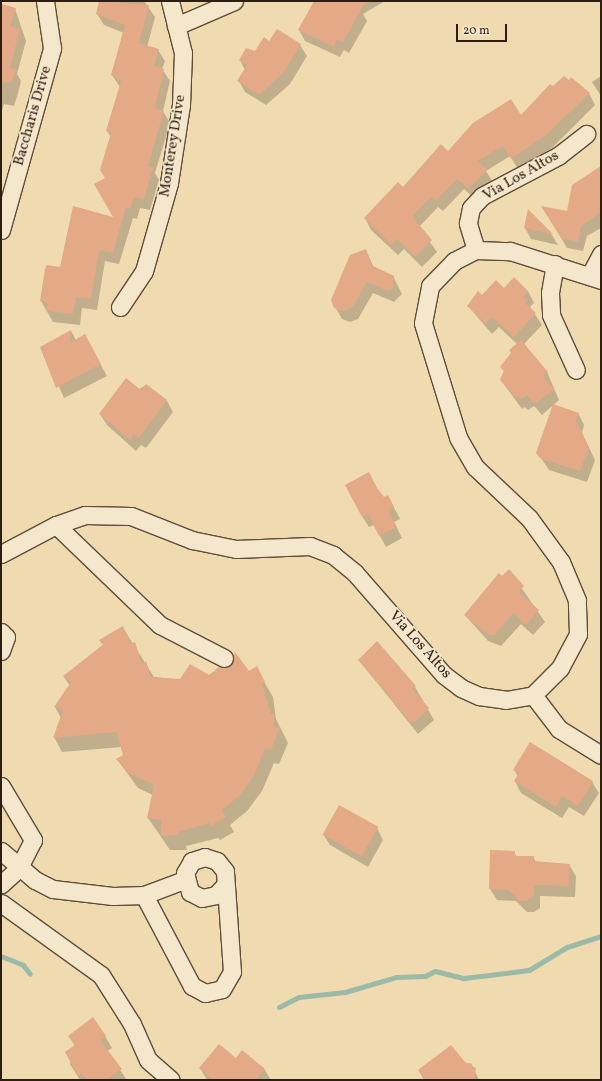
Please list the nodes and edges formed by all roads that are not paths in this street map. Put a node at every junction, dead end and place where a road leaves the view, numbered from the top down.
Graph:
1 (45, 1) edge
2 (170, 1) edge
3 (234, 1) edge
4 (176, 26) junction
5 (586, 134) dead end
6 (1, 230) edge
7 (476, 250) junction
8 (601, 254) edge
9 (555, 264) junction
10 (596, 278) edge
11 (120, 307) dead end
12 (576, 370) dead end
13 (56, 525) junction
14 (1, 554) edge
15 (1, 632) edge
16 (1, 651) edge
17 (224, 658) dead end
18 (533, 695) junction
19 (601, 755) edge
20 (1, 786) edge
21 (1, 851) edge
22 (19, 868) junction
23 (184, 880) junction
24 (1, 884) edge
25 (225, 885) junction
26 (144, 895) junction
27 (1, 903) edge
28 (172, 1080) edge

1 - 6 street, Baccharis Drive
2 - 4 street, Monterey Drive
3 - 4 street
4 - 11 street, Monterey Drive
5 - 7 street, Via Los Altos
7 - 9 street
7 - 18 street
8 - 10 street
9 - 10 street
9 - 12 street
13 - 14 street, Via Los Altos
13 - 17 street
13 - 18 street, Via Los Altos
15 - 16 street
18 - 19 street
20 - 22 street
21 - 22 street
22 - 24 street
22 - 26 street
23 - 25 street
23 - 25 street
23 - 26 street
25 - 26 street
27 - 28 street

